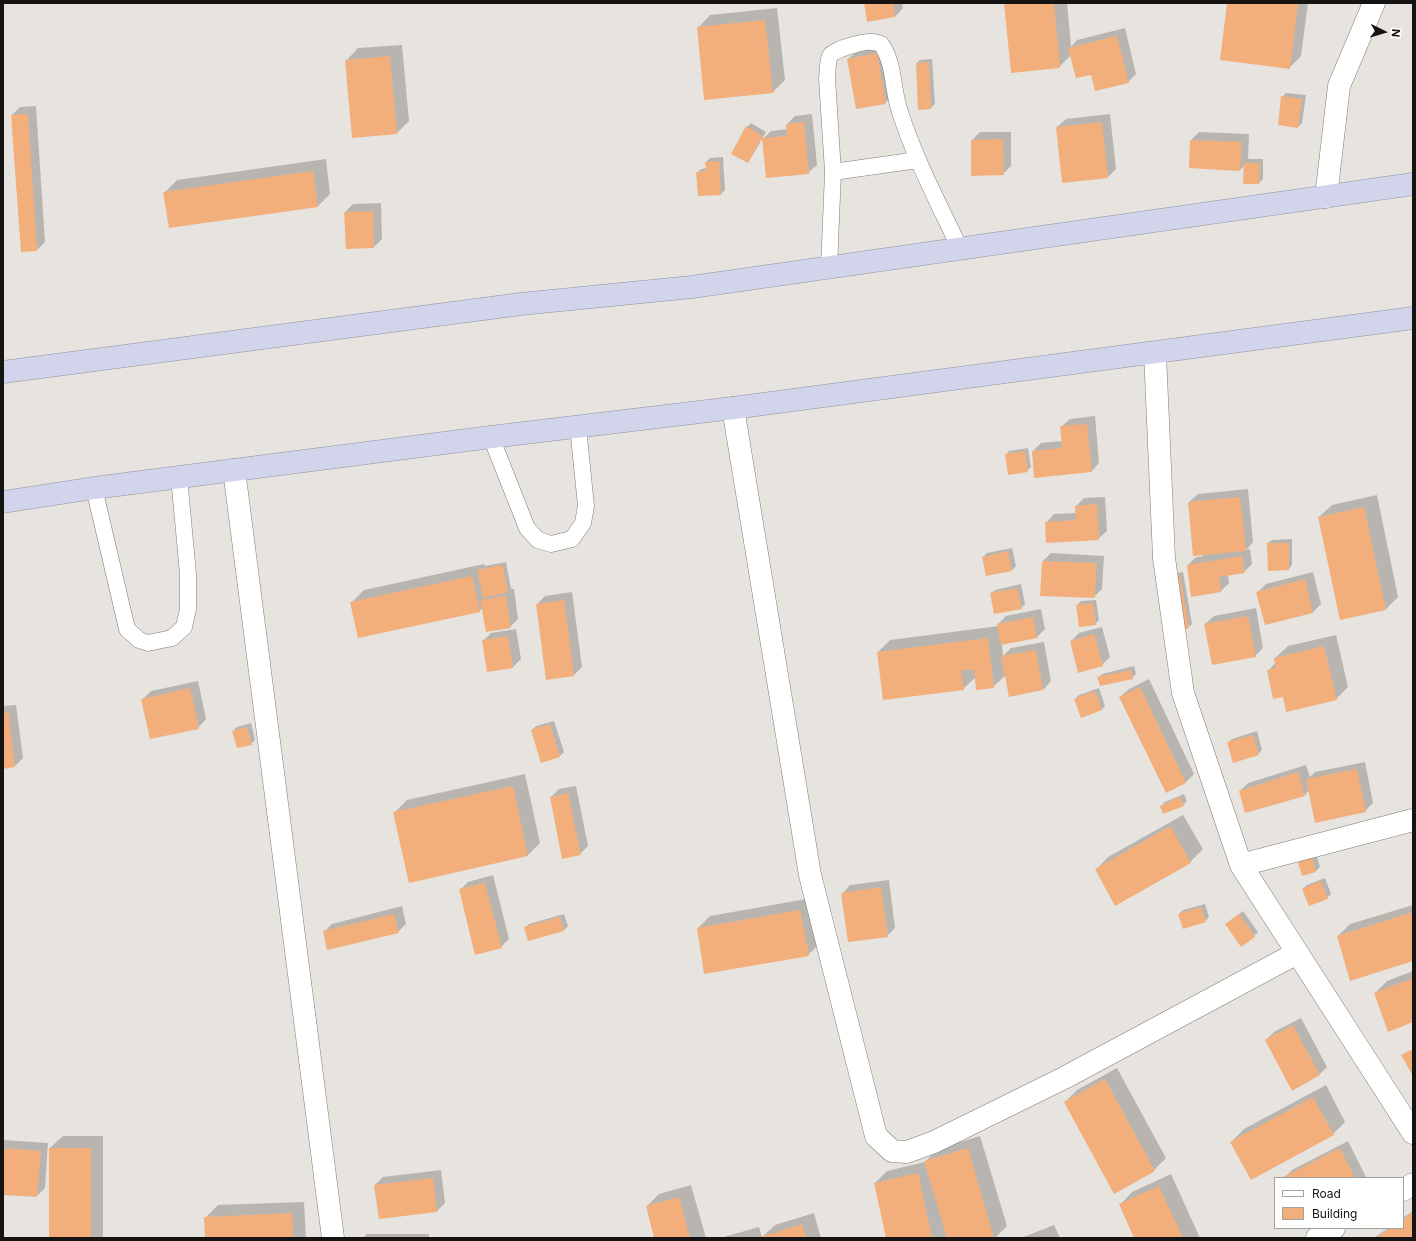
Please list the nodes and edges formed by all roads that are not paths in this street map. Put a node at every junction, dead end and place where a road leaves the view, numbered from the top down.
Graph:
1 (1374, 3) edge
2 (918, 160) junction
3 (833, 172) junction
4 (1413, 184) edge
5 (1326, 197) junction
6 (960, 249) junction
7 (829, 268) junction
8 (1413, 318) edge
9 (1155, 353) junction
10 (3, 372) edge
11 (733, 408) junction
12 (578, 427) junction
13 (491, 437) junction
14 (234, 470) junction
15 (179, 477) junction
16 (94, 488) junction
17 (3, 502) edge
18 (1413, 820) edge
19 (1241, 865) junction
20 (1297, 953) junction
21 (1413, 1133) edge
22 (1413, 1184) edge
23 (1404, 1189) edge
24 (1332, 1229) edge
25 (333, 1238) edge
26 (1316, 1238) edge

1 - 5 street
2 - 3 lane
2 - 3 lane
2 - 6 lane
3 - 7 lane
4 - 5 highway
5 - 6 highway
6 - 7 highway
7 - 10 highway
8 - 9 highway
9 - 11 highway
9 - 19 street
11 - 12 highway
11 - 20 street
12 - 13 highway
12 - 13 lane
13 - 14 highway
14 - 15 highway
14 - 25 street
15 - 16 highway
15 - 16 lane
16 - 17 highway
18 - 19 street
19 - 20 street
20 - 21 street
22 - 23 street
24 - 26 street

